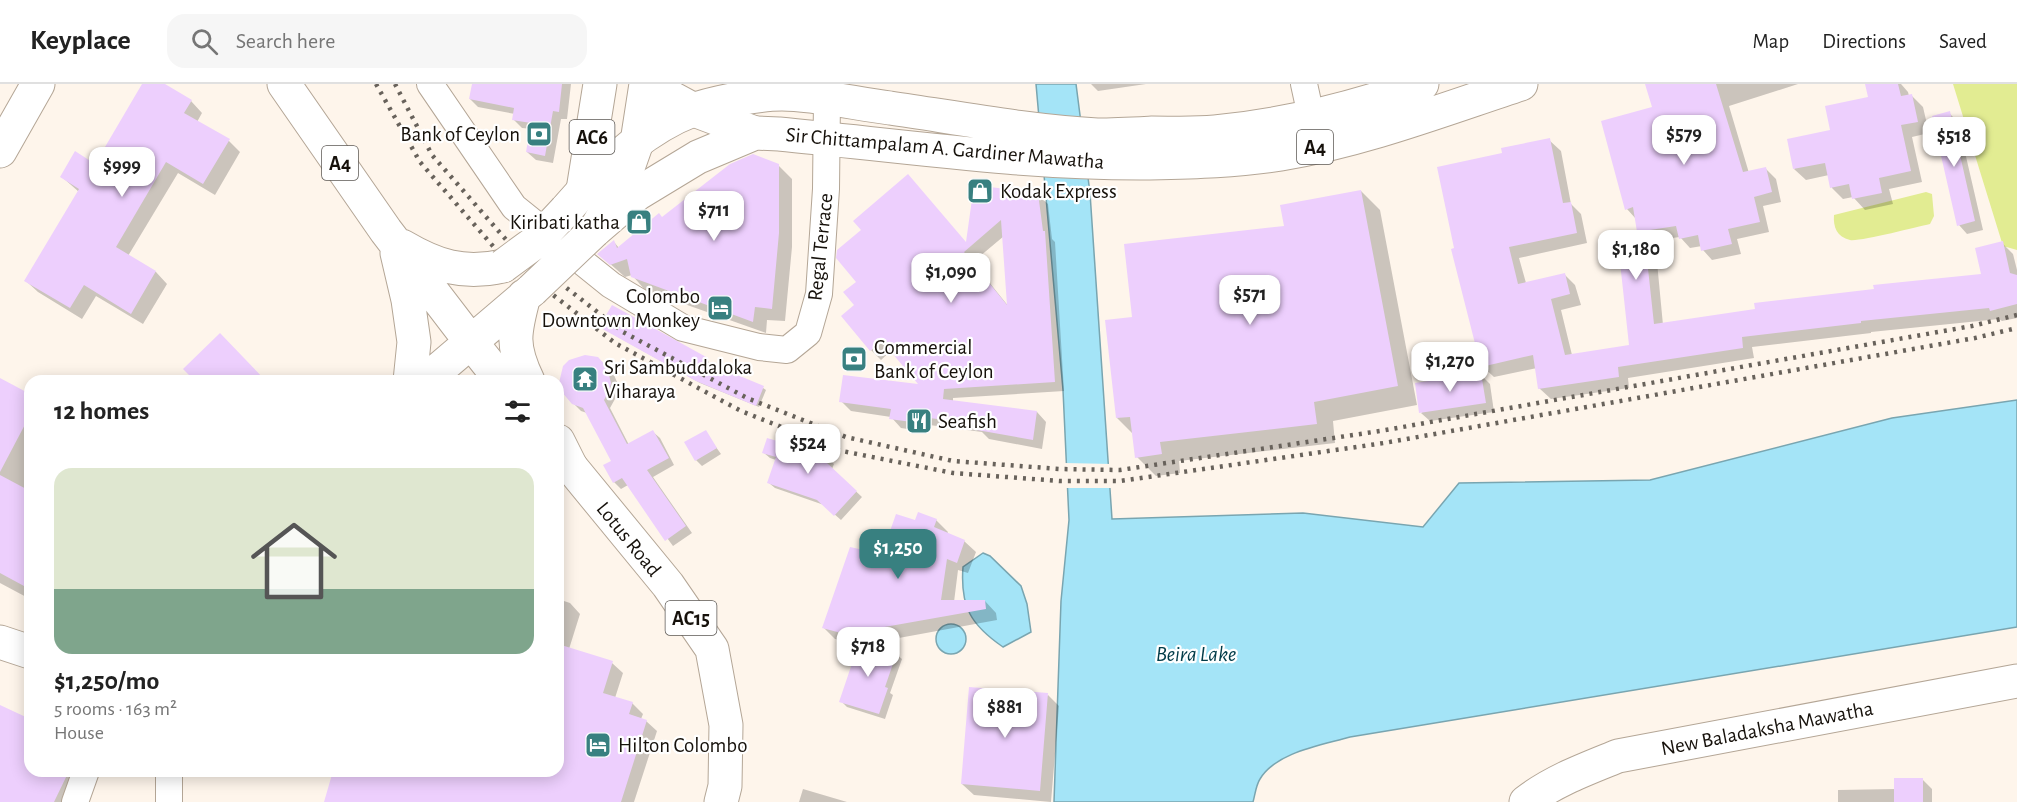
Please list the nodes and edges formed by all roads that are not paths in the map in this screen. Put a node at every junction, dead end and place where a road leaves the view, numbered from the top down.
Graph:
1 (38, 84) edge
2 (284, 84) edge
3 (430, 84) edge
4 (600, 84) edge
5 (646, 84) edge
6 (1304, 84) edge
7 (1422, 84) edge
8 (1521, 84) edge
9 (768, 89) edge
10 (826, 99) junction
11 (693, 110) junction
12 (1311, 117) junction
13 (755, 134) junction
14 (828, 139) junction
15 (637, 142) junction
16 (1031, 144) junction
17 (1100, 149) junction
18 (0, 151) edge
19 (574, 200) junction
20 (594, 231) junction
21 (395, 242) junction
22 (528, 293) junction
23 (471, 342) junction
24 (411, 375) edge
25 (432, 375) edge
26 (497, 375) edge
27 (525, 375) edge
28 (564, 458) edge
29 (0, 642) edge
30 (24, 650) edge
31 (2017, 681) edge
32 (84, 777) edge
33 (168, 777) edge
34 (75, 802) edge
35 (169, 802) edge
36 (721, 802) edge
37 (1526, 802) edge

1 - 18 main road
2 - 21 main road, A4
3 - 14 street, Regal Terrace
4 - 19 main road, AC6
5 - 11 main road
5 - 15 main road, AC6
6 - 12 street
7 - 12 main road, Sir Chittampalam A. Gardiner Mawatha / A4
8 - 17 main road, Sir Chittampalam A. Gardiner Mawatha / A4
9 - 10 main road, Sir Chittampalam A. Gardiner Mawatha / A4
9 - 11 main road, Sir Chittampalam A. Gardiner Mawatha
10 - 14 street, Regal Terrace
10 - 16 main road, Sir Chittampalam A. Gardiner Mawatha / A4
11 - 13 main road
11 - 15 main road, Sir Chittampalam A. Gardiner Mawatha
12 - 17 main road, Sir Chittampalam A. Gardiner Mawatha / A4
13 - 14 main road, Sir Chittampalam A. Gardiner Mawatha / A4
13 - 20 main road
14 - 16 main road, Sir Chittampalam A. Gardiner Mawatha / A4
15 - 19 main road, Sir Chittampalam A. Gardiner Mawatha
15 - 20 main road
16 - 17 main road, Sir Chittampalam A. Gardiner Mawatha / A4
19 - 21 main road, Sir Chittampalam A. Gardiner Mawatha, bridge
20 - 22 main road, bridge
21 - 23 main road, A4
21 - 24 main road
22 - 23 main road
22 - 27 main road
23 - 25 main road
23 - 26 main road
28 - 36 main road, Lotus Road / AC15
29 - 30 main road
31 - 37 main road, New Baladaksha Mawatha
32 - 34 street
33 - 35 street

